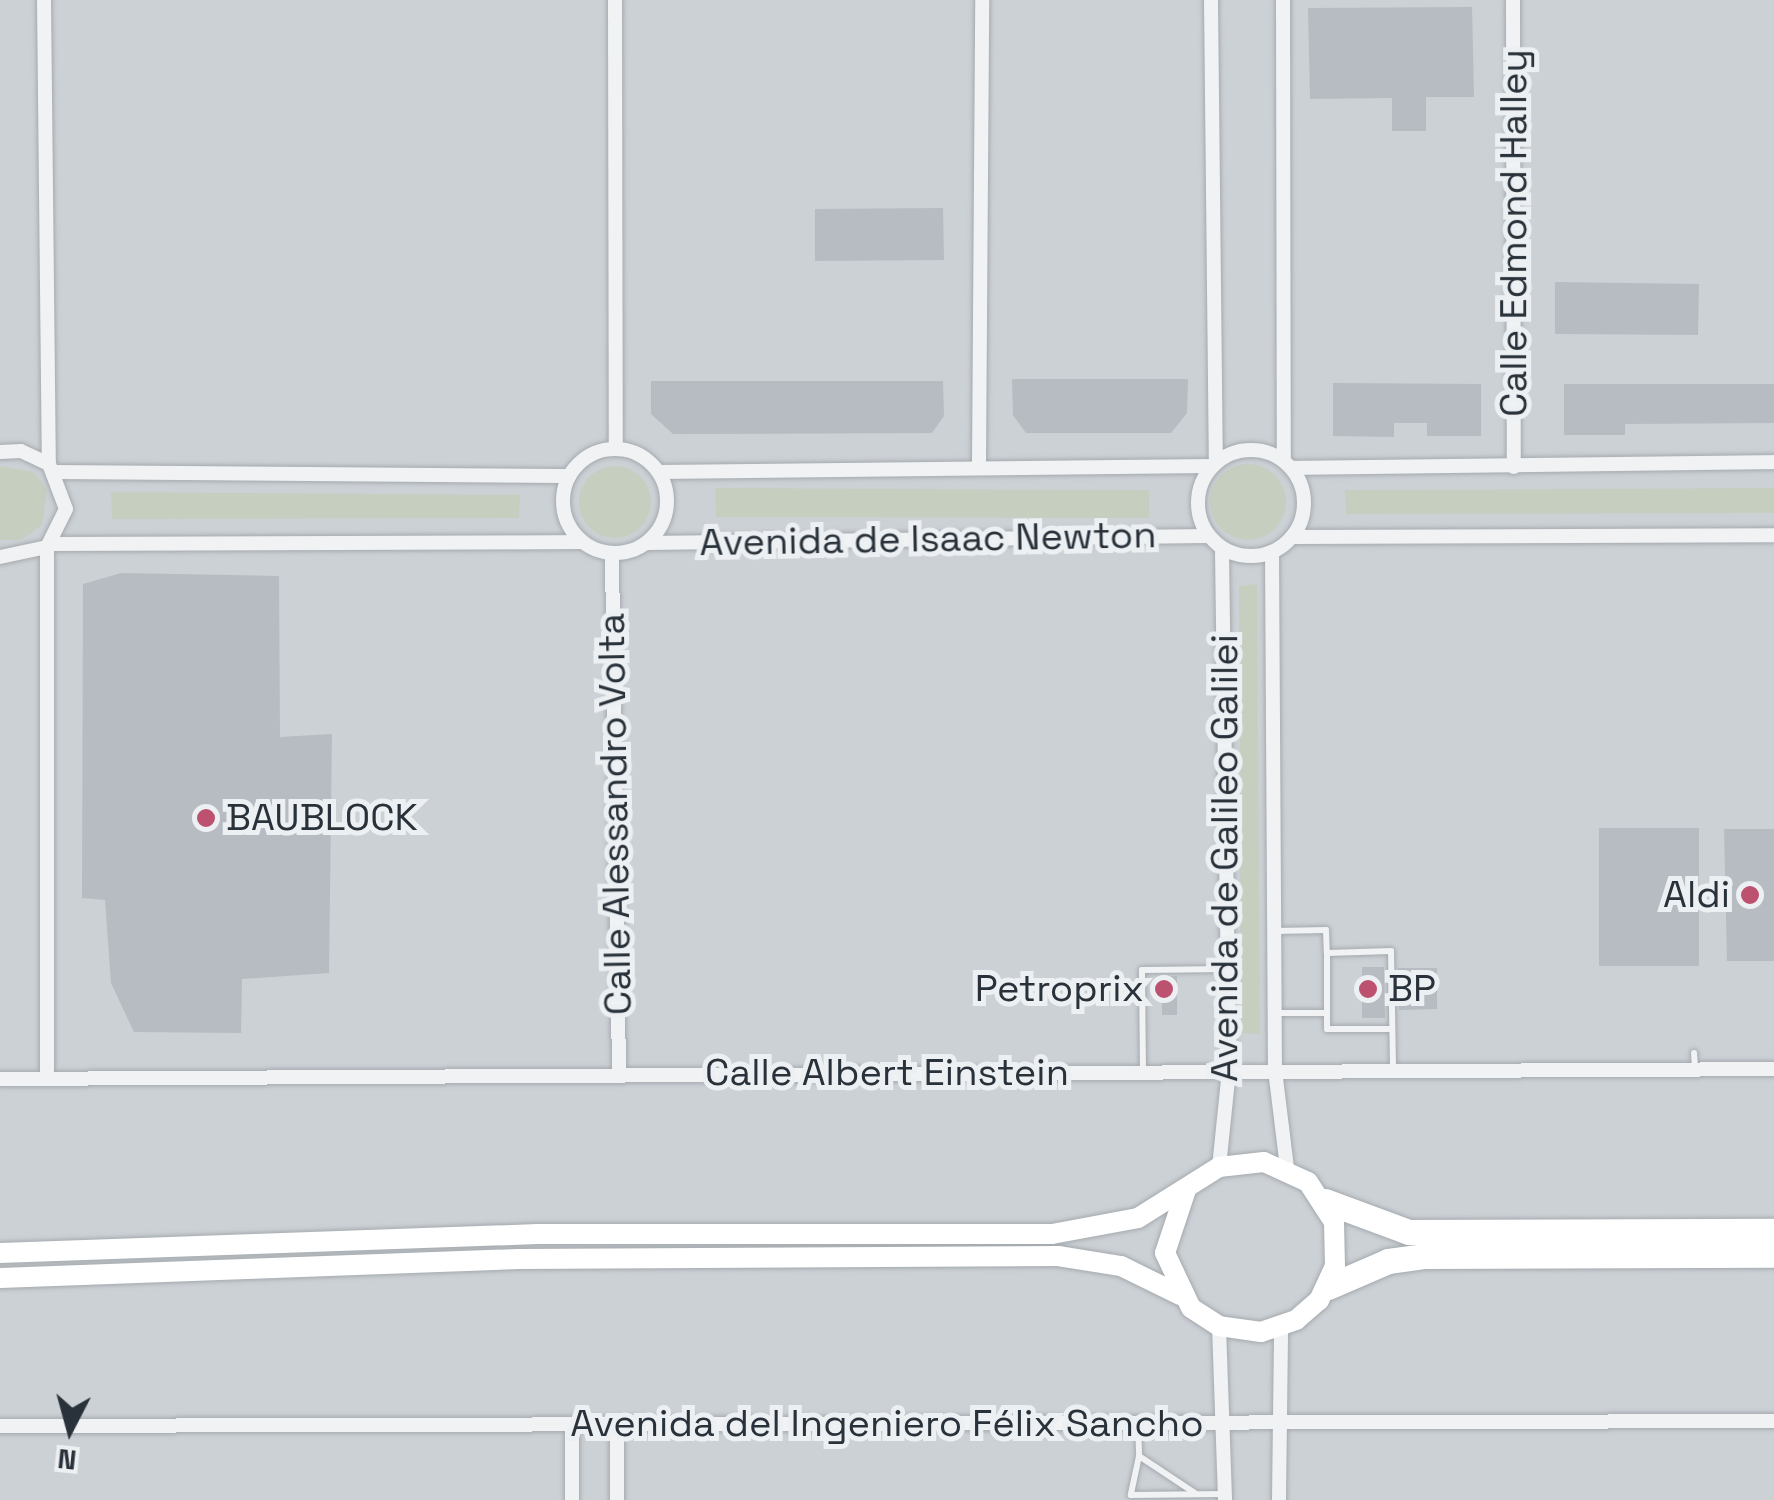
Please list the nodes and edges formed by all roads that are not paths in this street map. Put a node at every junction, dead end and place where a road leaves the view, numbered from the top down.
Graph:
1 (44, 0) edge
2 (615, 0) edge
3 (982, 0) edge
4 (1211, 0) edge
5 (1283, 0) edge
6 (1514, 0) edge
7 (616, 448) junction
8 (0, 452) edge
9 (1774, 462) edge
10 (979, 463) junction
11 (1214, 463) junction
12 (1288, 464) junction
13 (1514, 467) junction
14 (52, 468) junction
15 (659, 472) junction
16 (569, 476) junction
17 (1208, 536) junction
18 (1292, 536) junction
19 (1774, 536) edge
20 (582, 542) junction
21 (647, 543) junction
22 (48, 546) junction
23 (1222, 548) junction
24 (1272, 552) junction
25 (612, 554) junction
26 (0, 556) edge
27 (1274, 932) junction
28 (1327, 953) junction
29 (1228, 969) junction
30 (1275, 1013) junction
31 (1327, 1013) junction
32 (1392, 1029) junction
33 (1694, 1053) dead end
34 (1695, 1069) junction
35 (1774, 1069) edge
36 (1275, 1070) junction
37 (1393, 1070) junction
38 (1229, 1071) junction
39 (1143, 1072) junction
40 (619, 1075) junction
41 (0, 1079) edge
42 (47, 1079) junction
43 (1219, 1167) junction
44 (1286, 1168) junction
45 (1186, 1190) junction
46 (1325, 1201) junction
47 (1774, 1231) edge
48 (0, 1253) edge
49 (1774, 1255) edge
50 (0, 1278) edge
51 (1328, 1287) junction
52 (1180, 1295) junction
53 (1219, 1326) junction
54 (1282, 1327) junction
55 (1280, 1421) junction
56 (1774, 1421) edge
57 (1226, 1422) junction
58 (1138, 1423) junction
59 (0, 1426) edge
60 (572, 1426) junction
61 (617, 1426) junction
62 (1138, 1456) junction
63 (1196, 1494) junction
64 (1225, 1497) edge
65 (572, 1500) edge
66 (617, 1500) edge
67 (1279, 1500) edge

1 - 14 street
2 - 7 street
3 - 10 street
4 - 11 street
5 - 12 street
6 - 13 street, Calle Edmond Halley
7 - 15 street
7 - 16 street
8 - 14 street
9 - 13 street
10 - 11 street, Avenida de Isaac Newton
10 - 15 street, Avenida de Isaac Newton
11 - 12 street
11 - 17 street
12 - 13 street
12 - 18 street
14 - 16 street
14 - 22 street
15 - 21 street
16 - 20 street
17 - 21 street, Avenida de Isaac Newton
17 - 23 street
18 - 19 street
18 - 24 street
20 - 22 street
20 - 25 street
21 - 25 street
22 - 26 street
22 - 42 street
23 - 24 street
23 - 29 street, Avenida de Galileo Galilei
24 - 27 street, Avenida de Galileo Galilei
25 - 40 street, Calle Alessandro Volta
27 - 28 lane
27 - 30 street, Avenida de Galileo Galilei
28 - 31 lane
28 - 32 lane
29 - 38 street, Avenida de Galileo Galilei
29 - 39 lane
30 - 31 lane
30 - 36 street, Avenida de Galileo Galilei
31 - 32 lane
32 - 37 lane
33 - 34 lane
34 - 35 street, Calle Albert Einstein
34 - 37 street, Calle Albert Einstein
36 - 37 street, Calle Albert Einstein
36 - 38 street, Calle Albert Einstein
36 - 44 street, Avenida de Galileo Galilei
38 - 39 street, Calle Albert Einstein
38 - 43 street, Avenida de Galileo Galilei
39 - 40 street, Calle Albert Einstein
40 - 42 street, Calle Albert Einstein
41 - 42 street, Calle Albert Einstein
43 - 44 main road
43 - 45 main road
44 - 46 main road
45 - 48 main road
45 - 52 main road
46 - 47 highway
46 - 51 main road
49 - 51 highway
50 - 52 main road
51 - 54 main road
52 - 53 main road
53 - 54 main road
53 - 57 street
54 - 55 street
55 - 56 street, Avenida del Ingeniero Félix Sancho
55 - 57 street, Avenida del Ingeniero Félix Sancho
55 - 67 street
57 - 58 street, Avenida del Ingeniero Félix Sancho
57 - 64 street
58 - 61 street, Avenida del Ingeniero Félix Sancho
58 - 62 lane
59 - 60 street, Avenida del Ingeniero Félix Sancho
60 - 61 street, Avenida del Ingeniero Félix Sancho
60 - 65 street
61 - 66 street
62 - 63 lane
62 - 63 lane
63 - 64 lane

